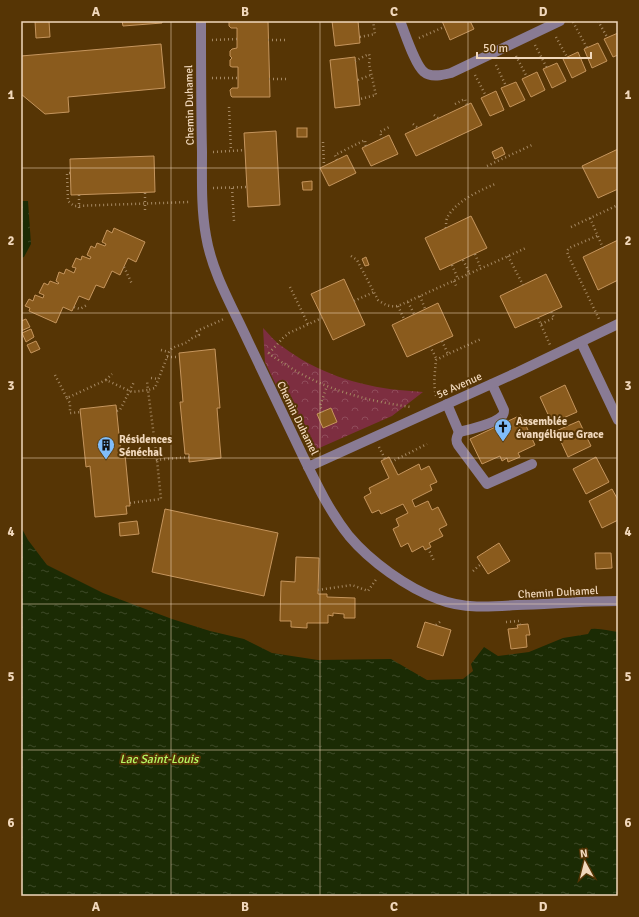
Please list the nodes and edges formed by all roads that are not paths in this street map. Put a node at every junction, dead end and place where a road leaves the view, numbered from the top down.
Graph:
1 (200, 21) edge
2 (400, 21) edge
3 (560, 21) edge
4 (618, 324) edge
5 (581, 342) junction
6 (492, 384) junction
7 (443, 406) junction
8 (618, 420) edge
9 (459, 432) junction
10 (532, 464) dead end
11 (308, 467) junction
12 (618, 602) edge

1 - 11 street, Chemin Duhamel
2 - 3 street
4 - 5 street, 5e Avenue
5 - 6 street, 5e Avenue
5 - 8 street
6 - 7 street, 5e Avenue
6 - 9 street
7 - 9 street
7 - 11 street, 5e Avenue
9 - 10 street
11 - 12 street, Chemin Duhamel

